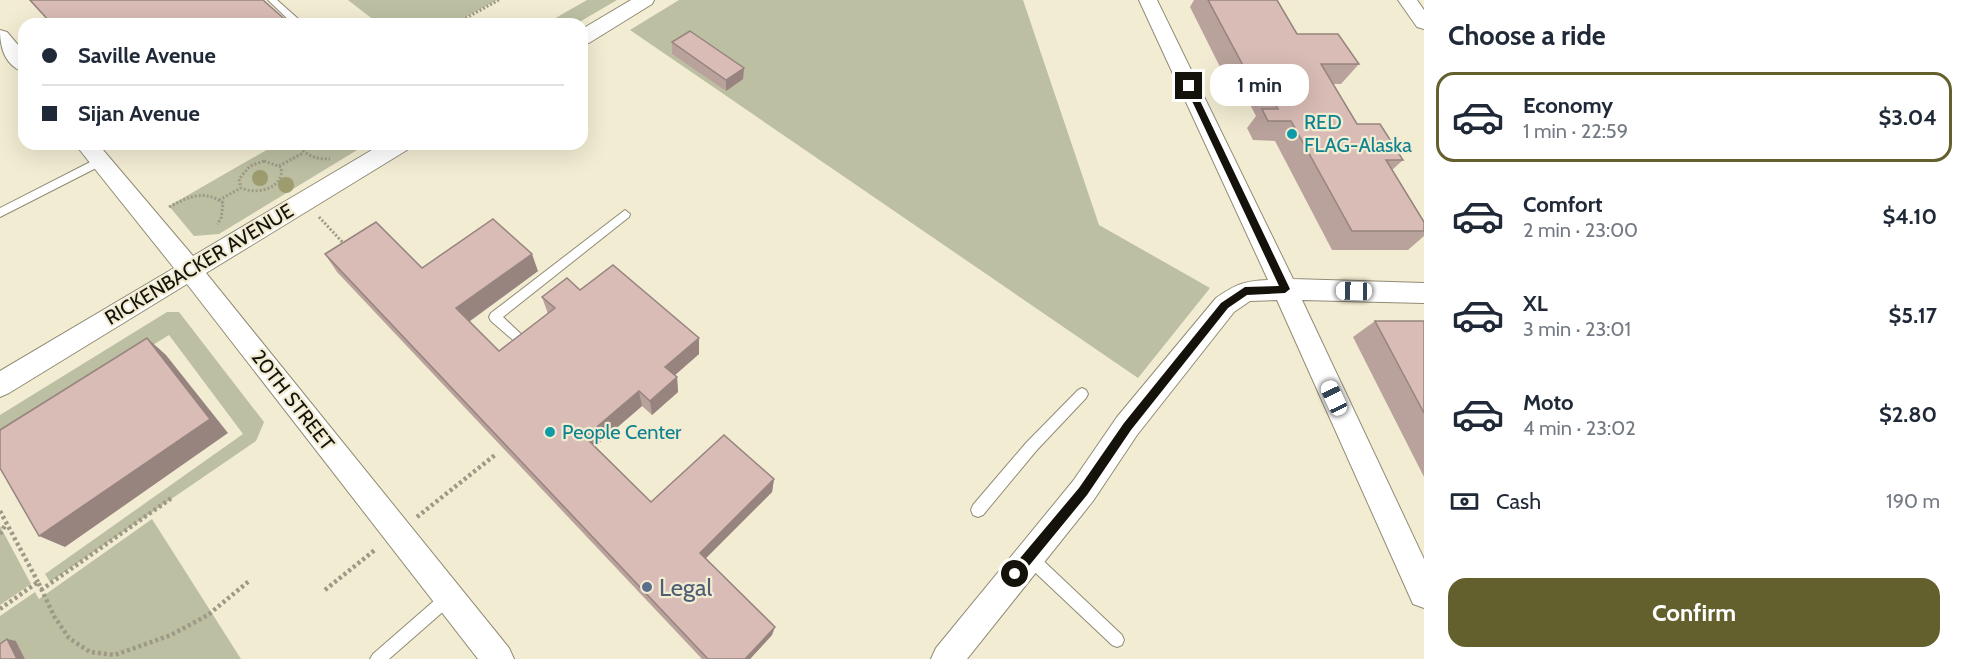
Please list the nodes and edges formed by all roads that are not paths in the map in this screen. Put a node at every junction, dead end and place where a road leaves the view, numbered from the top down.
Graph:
1 (272, 0) edge
2 (645, 0) edge
3 (1148, 0) edge
4 (1407, 0) edge
5 (292, 18) edge
6 (1424, 23) edge
7 (588, 34) edge
8 (2, 41) edge
9 (18, 58) edge
10 (389, 150) edge
11 (93, 152) edge
12 (0, 213) edge
13 (625, 214) dead end
14 (190, 270) junction
15 (1285, 289) junction
16 (1424, 293) edge
17 (517, 336) edge
18 (0, 385) edge
19 (1082, 394) dead end
20 (978, 510) dead end
21 (1029, 556) junction
22 (1424, 593) edge
23 (448, 598) junction
24 (1117, 640) dead end
25 (378, 659) edge
26 (498, 659) edge
27 (947, 659) edge

1 - 5 lane
2 - 7 street
3 - 15 street
4 - 6 street
8 - 9 street
10 - 14 street, RICKENBACKER AVENUE
11 - 12 lane
11 - 14 street, 20TH STREET
13 - 17 lane
14 - 18 street, RICKENBACKER AVENUE
14 - 23 street, 20TH STREET
15 - 16 street
15 - 21 street
15 - 22 street
19 - 20 lane
21 - 24 lane
21 - 27 street
23 - 25 lane
23 - 26 street, 20TH STREET

